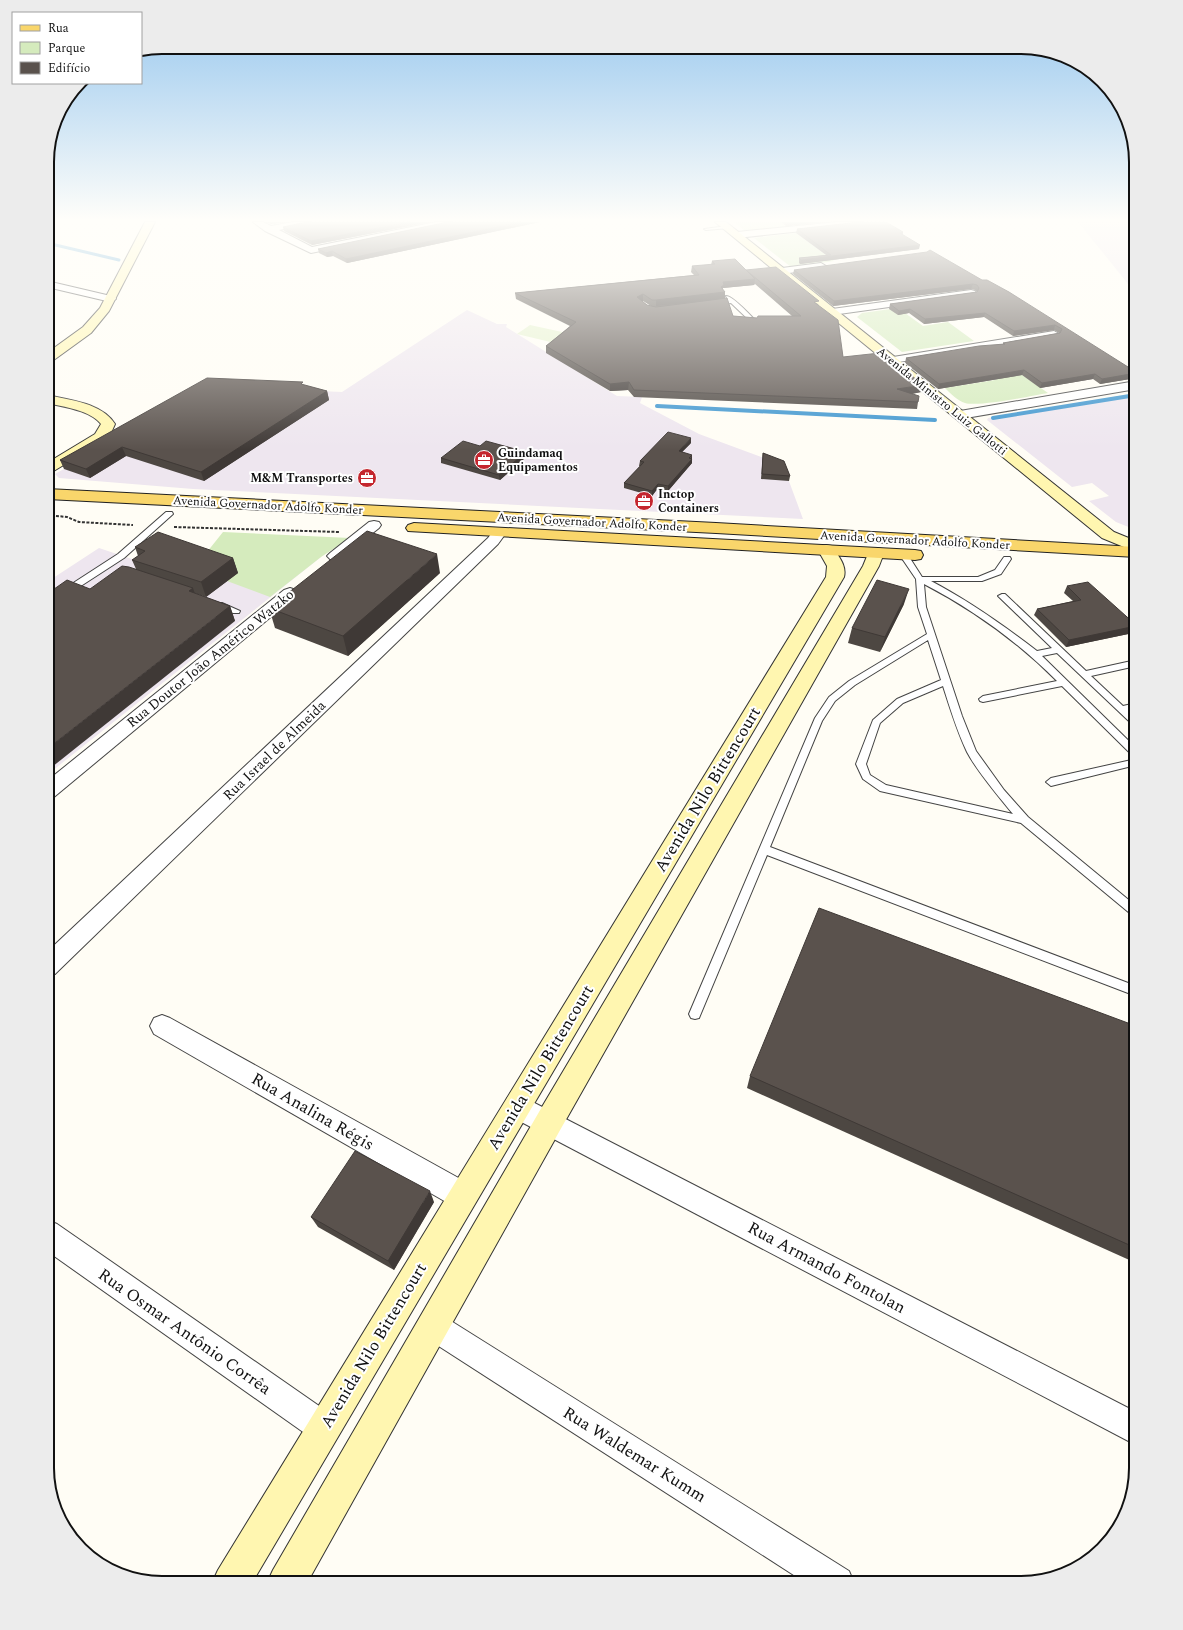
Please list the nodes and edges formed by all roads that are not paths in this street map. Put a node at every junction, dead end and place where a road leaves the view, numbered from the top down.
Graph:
1 (111, 298) edge
2 (729, 298) edge
3 (815, 298) edge
4 (933, 298) edge
5 (733, 302) junction
6 (710, 304) edge
7 (832, 312) junction
8 (754, 322) edge
9 (1054, 334) edge
10 (54, 354) edge
11 (893, 360) junction
12 (1129, 386) edge
13 (54, 400) edge
14 (960, 415) junction
15 (54, 465) edge
16 (54, 497) edge
17 (54, 498) edge
18 (169, 514) junction
19 (374, 525) junction
20 (499, 533) junction
21 (1108, 535) junction
22 (1129, 544) edge
23 (826, 550) junction
24 (1098, 550) junction
25 (1129, 552) edge
26 (876, 553) junction
27 (903, 554) junction
28 (1007, 559) junction
29 (1129, 565) edge
30 (322, 567) edge
31 (91, 575) junction
32 (104, 576) dead end
33 (920, 579) junction
34 (303, 582) edge
35 (60, 596) edge
36 (1002, 596) dead end
37 (208, 602) edge
38 (236, 611) dead end
39 (931, 635) junction
40 (1058, 650) junction
41 (1035, 654) junction
42 (1129, 665) edge
43 (1085, 674) junction
44 (946, 681) junction
45 (1063, 683) junction
46 (983, 699) dead end
47 (1129, 708) edge
48 (1122, 709) junction
49 (1129, 716) edge
50 (1129, 747) edge
51 (1129, 764) edge
52 (1052, 782) dead end
53 (54, 786) edge
54 (1024, 820) junction
55 (763, 849) junction
56 (1129, 906) edge
57 (54, 960) edge
58 (1129, 989) edge
59 (695, 1014) dead end
60 (162, 1026) dead end
61 (517, 1106) junction
62 (549, 1122) junction
63 (463, 1196) junction
64 (54, 1239) edge
65 (433, 1326) junction
66 (1129, 1425) edge
67 (324, 1428) junction
68 (234, 1576) edge
69 (290, 1576) edge
70 (826, 1576) edge

1 - 10 street
2 - 5 lane
3 - 7 street, Avenida Ministro Luiz Gallotti
4 - 7 street
5 - 6 lane
5 - 8 lane
7 - 11 street, Avenida Ministro Luiz Gallotti
9 - 11 street
11 - 14 street, Avenida Ministro Luiz Gallotti
12 - 14 street
13 - 15 street
14 - 21 street, Avenida Ministro Luiz Gallotti
16 - 24 main road, Avenida Governador Adolfo Konder
17 - 18 main road, Avenida Governador Adolfo Konder
18 - 19 main road, Avenida Governador Adolfo Konder
18 - 31 lane
19 - 20 main road, Avenida Governador Adolfo Konder
19 - 30 street
20 - 23 main road, Avenida Governador Adolfo Konder
20 - 57 street, Rua Israel de Almeida
21 - 22 street, Avenida Ministro Luiz Gallotti
21 - 24 street
23 - 26 main road, Avenida Governador Adolfo Konder
23 - 61 street, Avenida Nilo Bittencourt
24 - 25 main road, Avenida Governador Adolfo Konder
26 - 27 main road, Avenida Governador Adolfo Konder
26 - 62 street, Avenida Nilo Bittencourt
27 - 28 main road, Avenida Governador Adolfo Konder
27 - 33 lane
28 - 29 main road, Avenida Governador Adolfo Konder
28 - 33 lane
31 - 32 lane
31 - 35 lane
33 - 39 lane
33 - 41 lane
34 - 53 street, Rua Doutor João Américo Watzko
36 - 40 lane
37 - 38 lane
39 - 44 lane
39 - 55 lane
40 - 41 lane
40 - 43 lane
41 - 45 lane
42 - 43 lane
43 - 48 lane
44 - 54 lane
44 - 54 lane
45 - 46 lane
45 - 50 lane
47 - 48 lane
48 - 49 lane
51 - 52 lane
54 - 56 lane
55 - 58 lane
55 - 59 lane
60 - 63 street, Rua Analina Régis
61 - 62 street, Rua Armando Fontolan
61 - 63 street, Avenida Nilo Bittencourt
62 - 65 street, Avenida Nilo Bittencourt
62 - 66 street, Rua Armando Fontolan
63 - 67 street, Avenida Nilo Bittencourt
64 - 67 street, Rua Osmar Antônio Corrêa
65 - 69 street, Avenida Nilo Bittencourt
65 - 70 street, Rua Waldemar Kumm
67 - 68 street, Avenida Nilo Bittencourt

